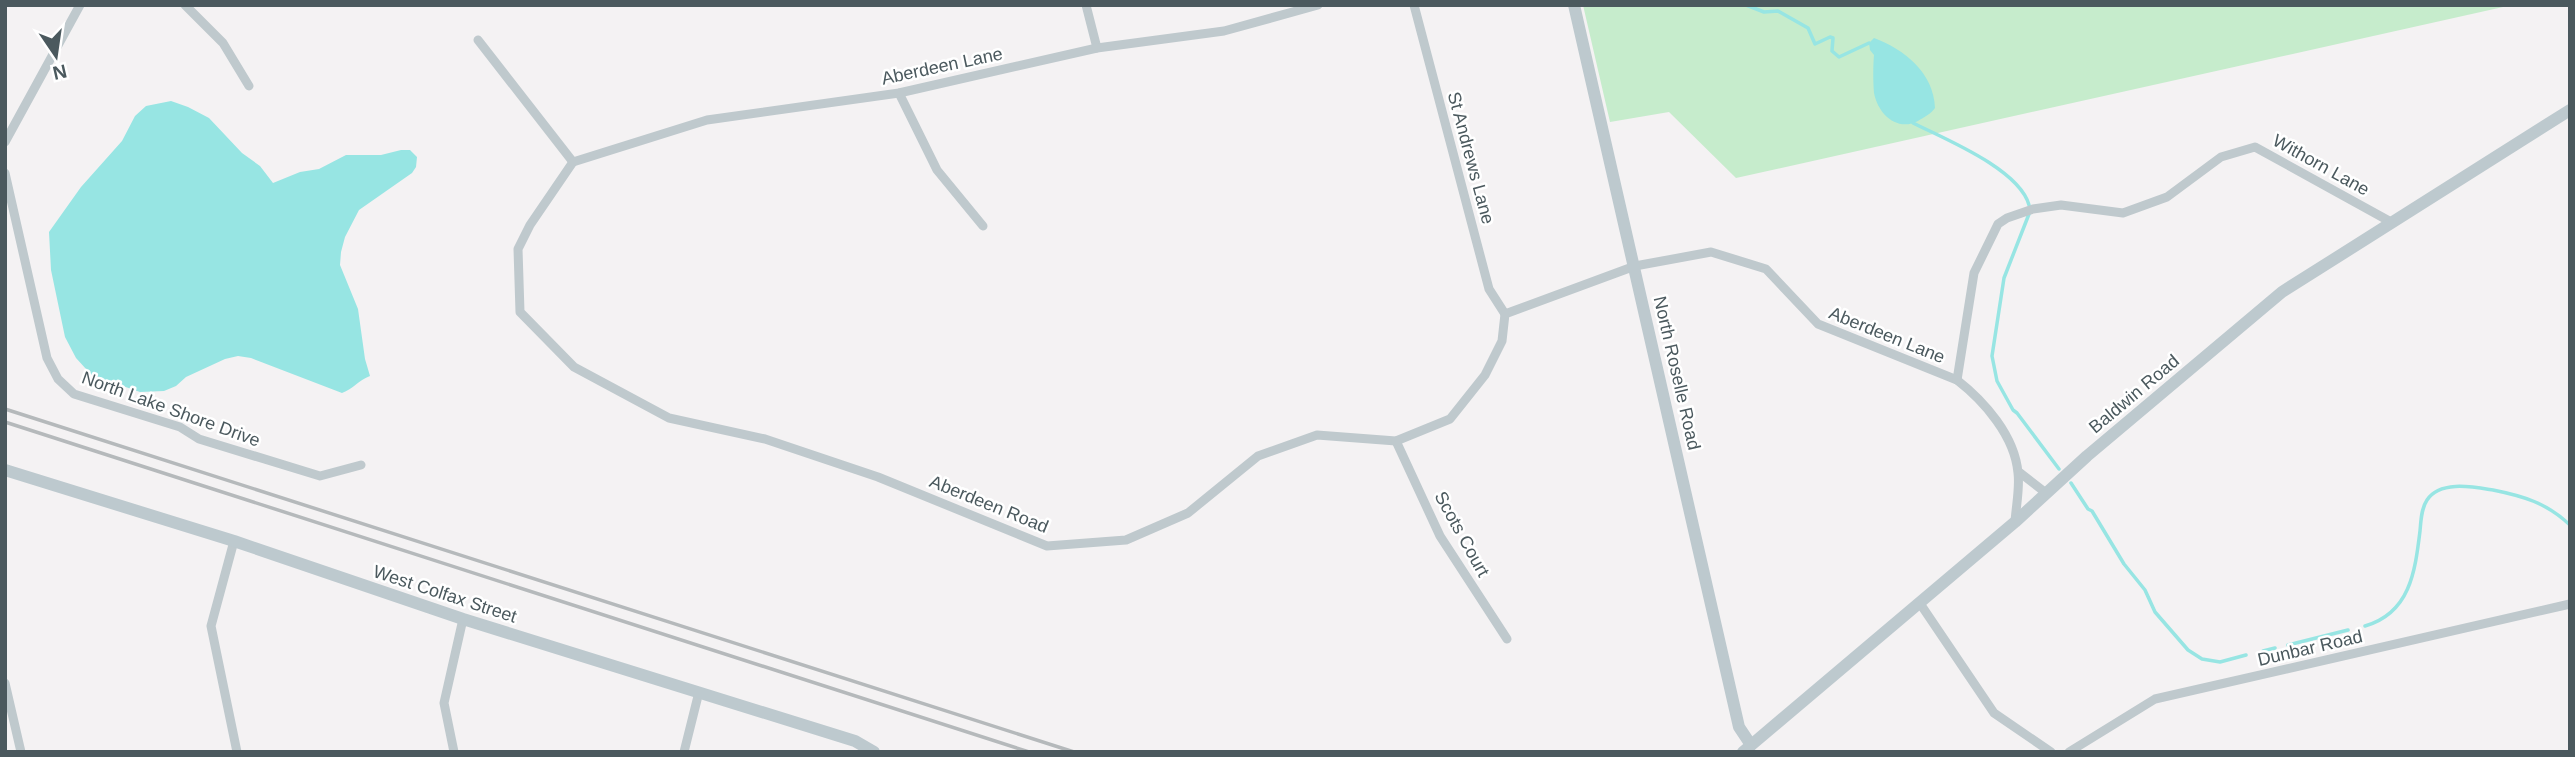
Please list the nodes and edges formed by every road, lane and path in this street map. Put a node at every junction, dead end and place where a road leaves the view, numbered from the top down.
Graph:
1 (80, 5) edge
2 (185, 5) edge
3 (1086, 5) edge
4 (1318, 5) edge
5 (1414, 5) edge
6 (1574, 5) edge
7 (478, 40) dead end
8 (1097, 48) junction
9 (249, 86) dead end
10 (899, 93) junction
11 (2570, 110) edge
12 (5, 142) edge
13 (573, 162) junction
14 (5, 173) edge
15 (2390, 222) junction
16 (983, 226) dead end
17 (1634, 266) junction
18 (1505, 314) junction
19 (1957, 380) junction
20 (1396, 441) junction
21 (361, 465) dead end
22 (5, 470) edge
23 (2018, 472) junction
24 (2046, 493) junction
25 (2015, 522) junction
26 (234, 541) junction
27 (1919, 601) junction
28 (2570, 604) edge
29 (463, 619) junction
30 (1507, 639) dead end
31 (5, 683) edge
32 (699, 692) junction
33 (1747, 749) edge
34 (21, 752) edge
35 (237, 752) edge
36 (454, 752) edge
37 (684, 752) edge
38 (874, 752) edge
39 (2051, 752) edge
40 (2069, 752) edge

1 - 12 street
2 - 9 street
3 - 8 street
4 - 8 street, Aberdeen Lane
5 - 18 street, St Andrews Lane
6 - 17 street, North Roselle Road
7 - 13 street
8 - 10 street, Aberdeen Lane
10 - 13 street, Aberdeen Lane
10 - 16 street
11 - 15 street, Baldwin Road
13 - 20 street, Aberdeen Road
14 - 21 street, North Lake Shore Drive
15 - 19 street, Withorn Lane
15 - 24 street, Baldwin Road
17 - 18 street
17 - 19 street, Aberdeen Lane
17 - 33 street, North Roselle Road
18 - 20 street, Aberdeen Road
19 - 23 street, Aberdeen Lane
20 - 30 street, Scots Court
22 - 26 street, West Colfax Street
23 - 24 street
23 - 25 street, Aberdeen Lane
24 - 25 street, Baldwin Road
25 - 27 street, Baldwin Road
26 - 29 street, West Colfax Street
26 - 35 street
27 - 33 street, Baldwin Road
27 - 39 street
28 - 40 street, Dunbar Road
29 - 32 street, West Colfax Street
29 - 36 street
31 - 34 street
32 - 37 street
32 - 38 street, West Colfax Street

